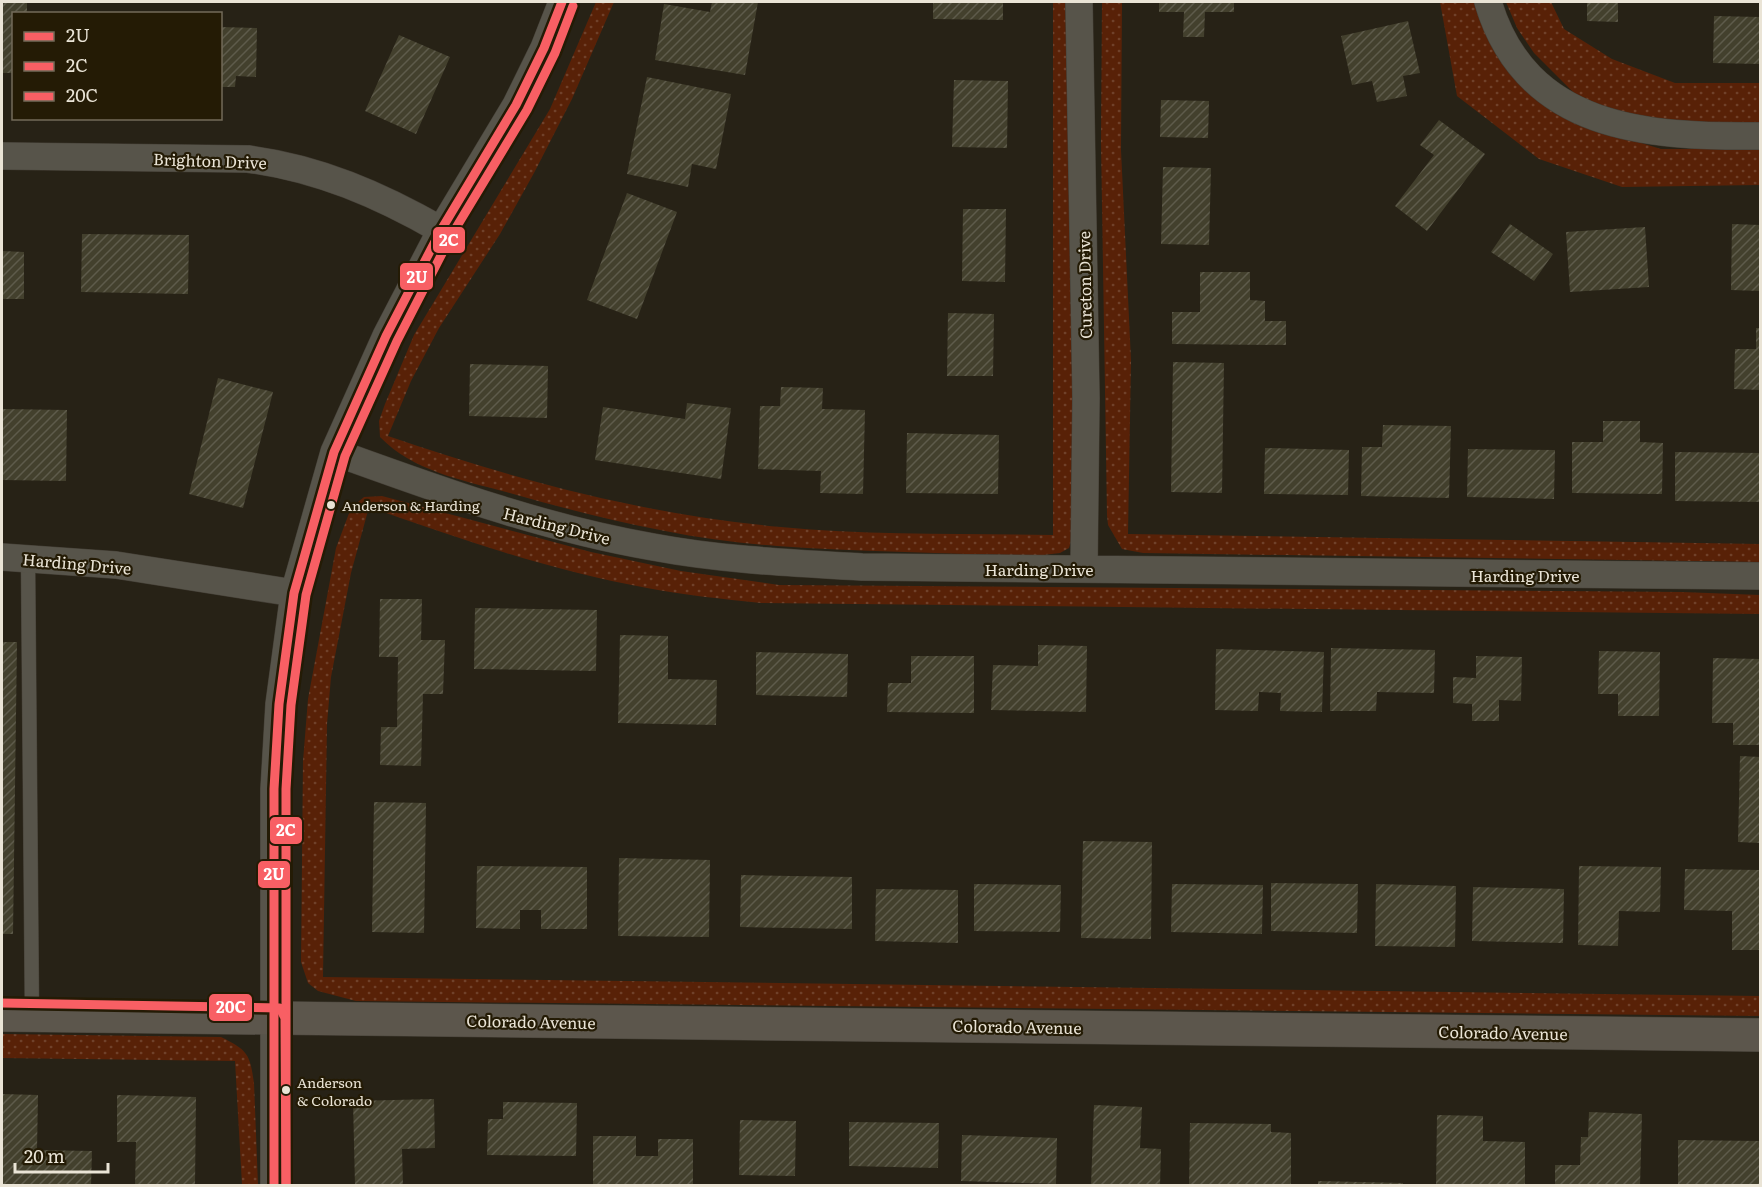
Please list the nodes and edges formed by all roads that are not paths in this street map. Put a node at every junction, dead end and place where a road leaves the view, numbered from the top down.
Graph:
1 (562, 2) edge
2 (1079, 2) edge
3 (1488, 2) edge
4 (1761, 136) edge
5 (2, 156) edge
6 (441, 231) junction
7 (334, 452) junction
8 (2, 557) edge
9 (28, 559) junction
10 (1084, 569) junction
11 (1761, 576) edge
12 (294, 593) junction
13 (17, 1015) edge
14 (273, 1018) junction
15 (1761, 1035) edge
16 (274, 1185) edge

1 - 6 street
2 - 10 street, Cureton Drive
3 - 4 street
5 - 6 street, Brighton Drive
6 - 7 street
7 - 10 street, Harding Drive
7 - 12 street
8 - 9 street, Harding Drive
9 - 12 street, Harding Drive
9 - 13 lane
10 - 11 street, Harding Drive
12 - 14 street
13 - 14 street, Colorado Avenue
14 - 15 street, Colorado Avenue
14 - 16 street

